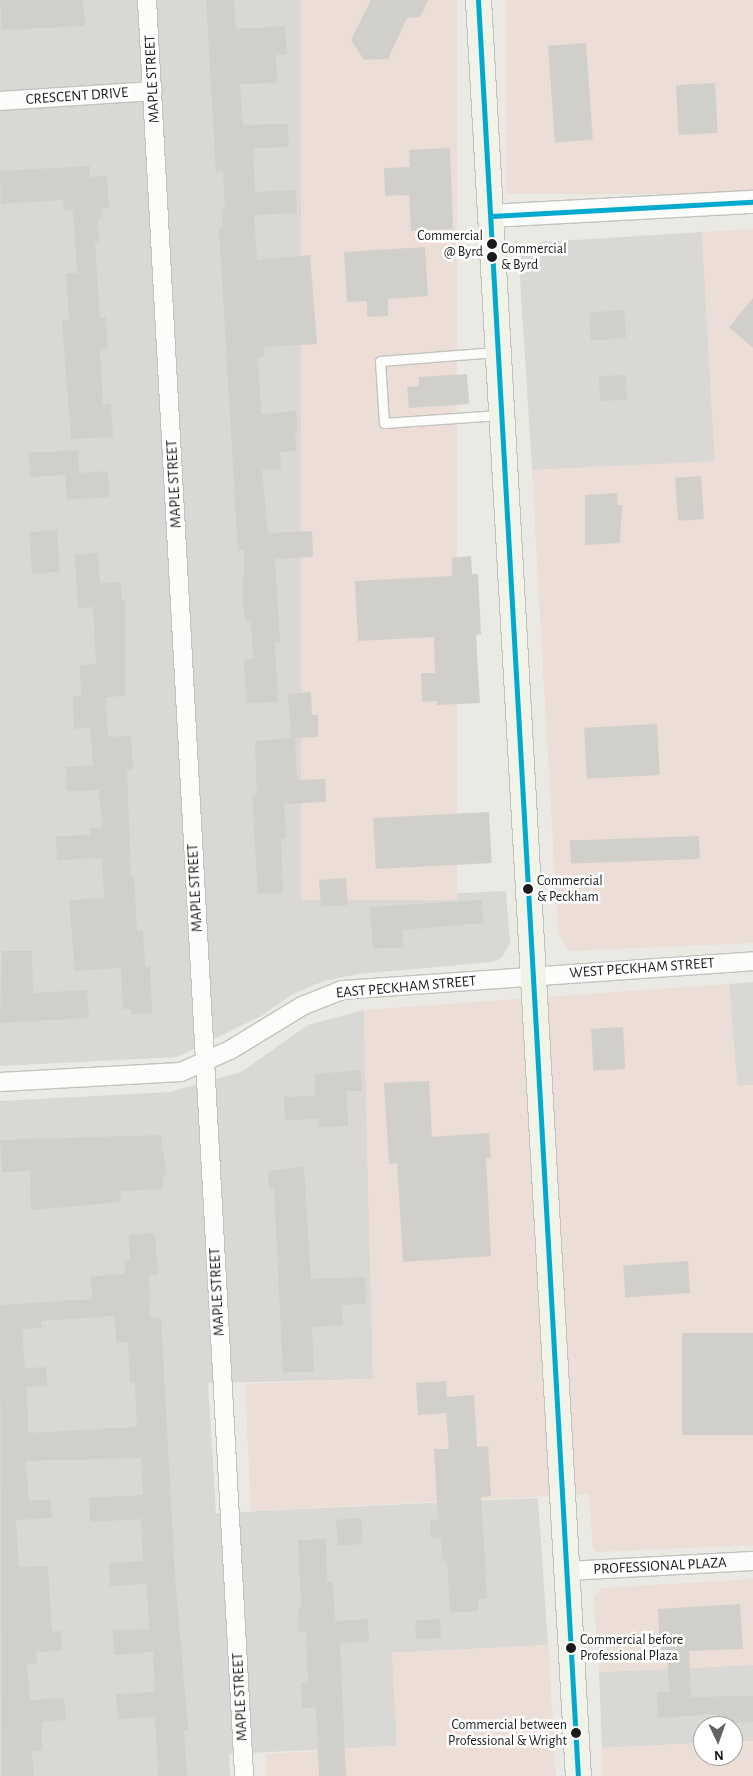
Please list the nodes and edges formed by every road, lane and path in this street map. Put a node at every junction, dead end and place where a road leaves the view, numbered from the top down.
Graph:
1 (147, 0) edge
2 (478, 0) edge
3 (153, 92) junction
4 (0, 101) edge
5 (753, 202) edge
6 (491, 216) junction
7 (499, 352) junction
8 (503, 414) junction
9 (753, 961) edge
10 (532, 976) junction
11 (205, 1063) junction
12 (0, 1082) edge
13 (753, 1561) edge
14 (567, 1571) junction
15 (244, 1776) edge
16 (578, 1776) edge

1 - 3 street, MAPLE STREET
2 - 6 main road
3 - 4 street, CRESCENT DRIVE
3 - 11 street, MAPLE STREET
5 - 6 street
6 - 7 main road
7 - 8 main road
7 - 8 lane
8 - 10 main road
9 - 10 street, WEST PECKHAM STREET
10 - 11 street, EAST PECKHAM STREET
10 - 14 main road
11 - 12 street, EAST PECKHAM STREET
11 - 15 street, MAPLE STREET
13 - 14 street, PROFESSIONAL PLAZA
14 - 16 main road

